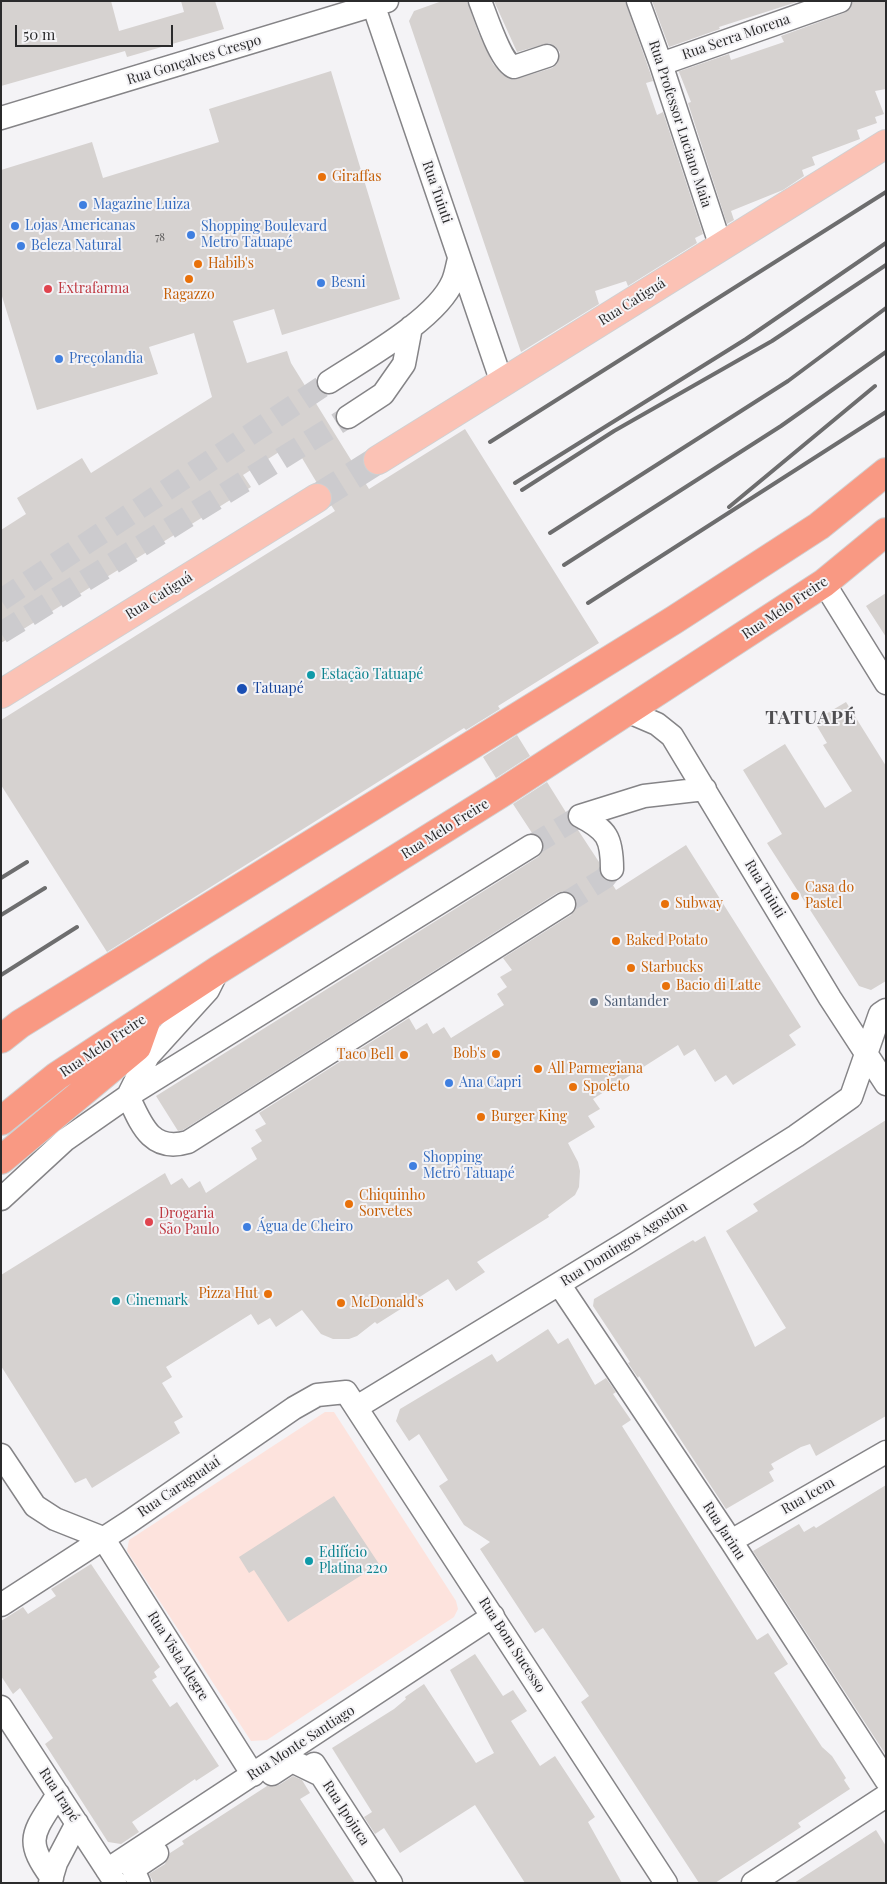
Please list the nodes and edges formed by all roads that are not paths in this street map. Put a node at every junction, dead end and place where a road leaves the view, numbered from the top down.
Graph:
1 (480, 1) edge
2 (638, 1) edge
3 (840, 1) edge
4 (378, 3) edge
5 (547, 56) dead end
6 (661, 64) junction
7 (1, 118) edge
8 (886, 144) edge
9 (721, 247) junction
10 (459, 259) junction
11 (412, 327) junction
12 (329, 382) tunnel mouth
13 (502, 383) junction
14 (348, 417) tunnel mouth
15 (378, 460) tunnel mouth
16 (886, 472) edge
17 (317, 498) tunnel mouth
18 (886, 532) edge
19 (824, 583) junction
20 (886, 683) edge
21 (1, 694) edge
22 (629, 712) junction
23 (705, 789) junction
24 (531, 846) tunnel mouth
25 (612, 869) dead end
26 (564, 904) tunnel mouth
27 (218, 970) junction
28 (886, 1010) edge
29 (148, 1016) junction
30 (7, 1032) edge
31 (867, 1057) junction
32 (886, 1084) edge
33 (128, 1096) junction
34 (1, 1121) edge
35 (65, 1140) junction
36 (2, 1159) edge
37 (1, 1199) edge
38 (559, 1284) junction
39 (357, 1408) junction
40 (886, 1452) edge
41 (1, 1455) edge
42 (103, 1538) junction
43 (731, 1541) junction
44 (1, 1605) edge
45 (494, 1616) junction
46 (1, 1707) edge
47 (300, 1744) junction
48 (321, 1775) junction
49 (886, 1780) edge
50 (238, 1788) junction
51 (58, 1794) junction
52 (886, 1796) edge
53 (77, 1823) junction
54 (355, 1828) junction
55 (111, 1876) edge
56 (51, 1880) edge
57 (139, 1883) edge
58 (383, 1883) edge
59 (391, 1883) edge
60 (666, 1883) edge
61 (753, 1883) edge

1 - 5 street
2 - 6 street, Rua Professor Luciano Maia
3 - 6 street, Rua Serra Morena
4 - 7 street, Rua Gonçalves Crespo
4 - 10 street, Rua Tuiuti
6 - 9 street, Rua Professor Luciano Maia
8 - 9 main road, Rua Catiguá
9 - 13 main road, Rua Catiguá
10 - 11 street
10 - 13 street, Rua Tuiuti
11 - 12 street
11 - 14 street
13 - 15 main road, Rua Catiguá
16 - 30 highway
17 - 21 main road, Rua Catiguá
18 - 19 highway, Rua Melo Freire
19 - 20 street
19 - 22 highway, Rua Melo Freire
22 - 23 street, Rua Tuiuti
22 - 27 highway, Rua Melo Freire
23 - 25 street
23 - 31 street, Rua Tuiuti
24 - 33 street
26 - 33 street
27 - 29 highway, Rua Melo Freire
27 - 33 street
28 - 31 street, Rua Domingos Agostim
29 - 34 highway, Rua Melo Freire
29 - 36 highway
31 - 32 street, Rua Tuiuti
31 - 38 street, Rua Domingos Agostim
33 - 35 street
35 - 36 street
35 - 37 street
38 - 39 street, Rua Domingos Agostim
38 - 43 street, Rua Jarinu
39 - 42 street, Rua Caraguataí
39 - 45 street, Rua Bom Sucesso
40 - 43 street, Rua Icem
41 - 42 street
42 - 44 street, Rua Caraguataí
42 - 50 street, Rua Vista Alegre
43 - 49 street, Rua Jarinu
45 - 47 street, Rua Monte Santiago
45 - 60 street, Rua Bom Sucesso
46 - 51 street, Rua Irapé
47 - 48 street, Rua Ipojuca
47 - 50 street, Rua Monte Santiago
48 - 50 street
48 - 54 street, Rua Ipojuca
50 - 55 street, Rua Monte Santiago
50 - 57 street
51 - 53 street, Rua Irapé
51 - 56 street
52 - 61 street
53 - 55 street, Rua Irapé
53 - 56 street
54 - 58 street
54 - 59 street, Rua Ipojuca

